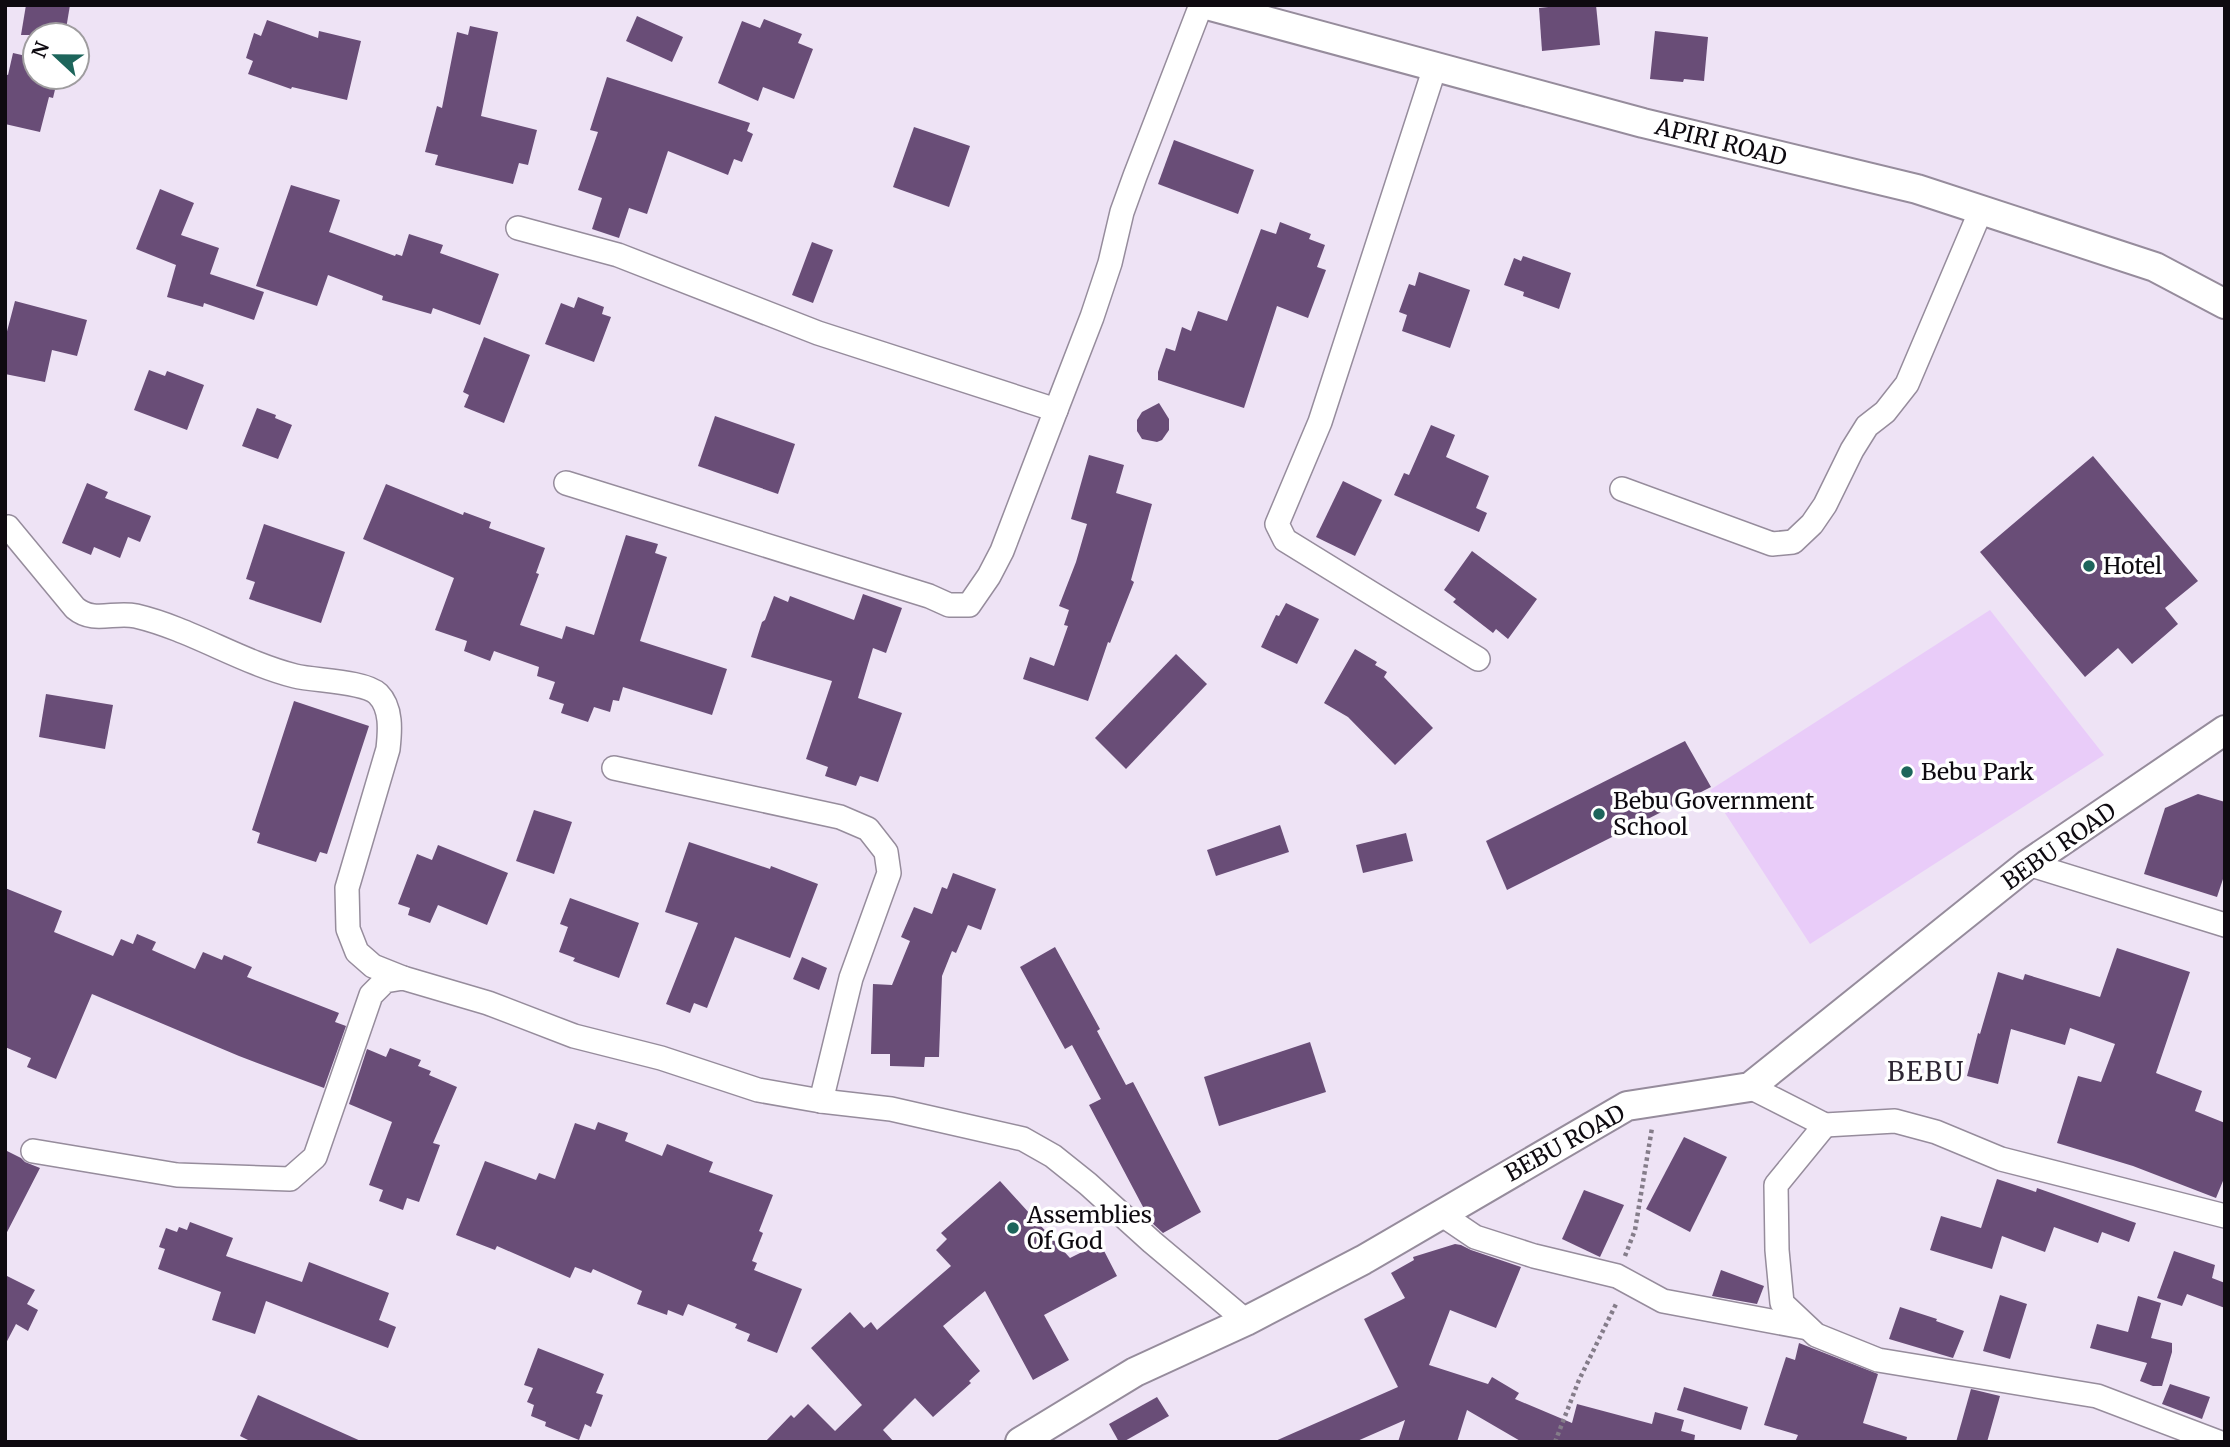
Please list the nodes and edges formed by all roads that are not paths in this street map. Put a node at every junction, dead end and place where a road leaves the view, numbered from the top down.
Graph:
1 (1215, 7) edge
2 (1435, 67) junction
3 (1981, 210) junction
4 (518, 228) dead end
5 (2225, 304) edge
6 (1056, 410) junction
7 (566, 483) dead end
8 (1622, 489) dead end
9 (8, 527) dead end
10 (1479, 659) dead end
11 (2225, 730) edge
12 (614, 768) dead end
13 (2028, 864) junction
14 (2225, 925) edge
15 (403, 978) junction
16 (1750, 1087) junction
17 (821, 1101) junction
18 (1825, 1125) junction
19 (33, 1151) dead end
20 (1441, 1214) junction
21 (2225, 1216) edge
22 (1246, 1321) junction
23 (1808, 1328) junction
24 (1020, 1442) edge
25 (2218, 1442) edge

1 - 2 street, APIRI ROAD
1 - 6 street
2 - 3 street, APIRI ROAD
2 - 10 street
3 - 5 street, APIRI ROAD
3 - 8 street
4 - 6 street
6 - 7 street
9 - 15 street
11 - 13 street, BEBU ROAD
12 - 17 street
13 - 14 street
13 - 16 street, BEBU ROAD
15 - 17 street
15 - 19 street
16 - 18 street
16 - 20 street, BEBU ROAD
17 - 22 street
18 - 21 street
18 - 23 street
20 - 22 street, BEBU ROAD
20 - 23 street
22 - 24 street, BEBU ROAD
23 - 25 street

